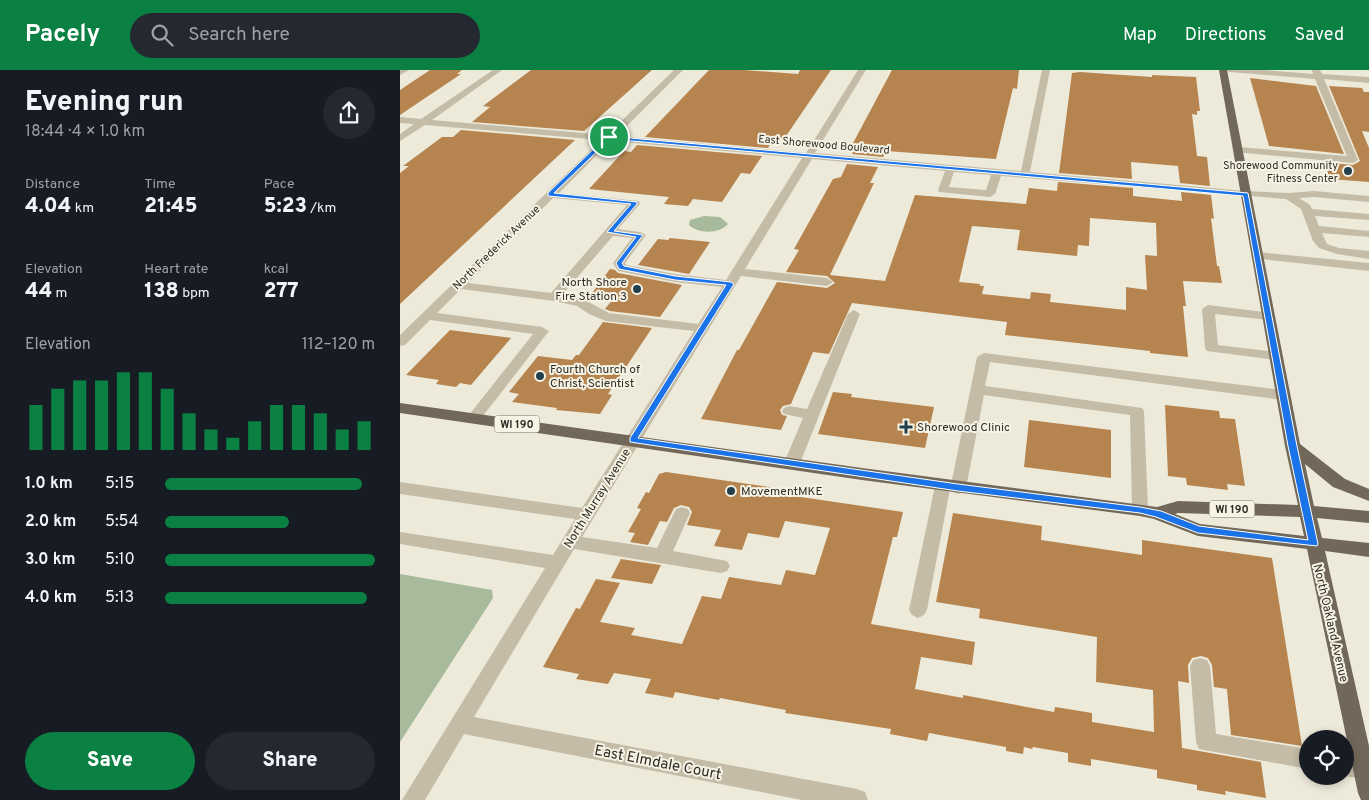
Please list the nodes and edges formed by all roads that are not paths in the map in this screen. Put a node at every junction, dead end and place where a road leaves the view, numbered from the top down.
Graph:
1 (405, 70) edge
2 (498, 70) edge
3 (679, 70) edge
4 (862, 70) edge
5 (1046, 70) edge
6 (1223, 70) edge
7 (1229, 70) edge
8 (400, 73) edge
9 (1318, 73) edge
10 (1369, 80) edge
11 (400, 120) edge
12 (423, 122) junction
13 (609, 137) junction
14 (400, 138) edge
15 (1238, 150) junction
16 (810, 156) junction
17 (951, 168) junction
18 (997, 171) junction
19 (1025, 174) junction
20 (550, 194) junction
21 (1246, 194) junction
22 (1288, 196) junction
23 (1369, 199) edge
24 (1309, 212) junction
25 (1369, 217) edge
26 (1315, 229) junction
27 (610, 232) junction
28 (1369, 234) edge
29 (1369, 255) edge
30 (1257, 256) junction
31 (1369, 267) edge
32 (738, 272) junction
33 (827, 282) dead end
34 (731, 284) junction
35 (458, 285) junction
36 (554, 296) junction
37 (854, 314) dead end
38 (427, 316) junction
39 (1268, 316) junction
40 (703, 328) junction
41 (400, 342) edge
42 (1276, 356) junction
43 (977, 390) junction
44 (1283, 395) junction
45 (400, 408) edge
46 (789, 411) dead end
47 (817, 414) junction
48 (474, 418) junction
49 (633, 440) junction
50 (1292, 446) junction
51 (792, 463) junction
52 (951, 487) junction
53 (400, 488) edge
54 (1369, 495) edge
55 (1140, 510) junction
56 (1307, 511) junction
57 (682, 512) dead end
58 (1158, 514) junction
59 (587, 515) junction
60 (1369, 517) edge
61 (400, 538) edge
62 (570, 542) junction
63 (1313, 544) junction
64 (1369, 550) edge
65 (662, 556) junction
66 (557, 563) junction
67 (721, 566) dead end
68 (918, 610) dead end
69 (1200, 666) dead end
70 (459, 724) junction
71 (1347, 730) edge
72 (1299, 758) edge
73 (1354, 767) edge
74 (1369, 793) edge
75 (413, 800) edge
76 (857, 800) edge

1 - 8 street
2 - 12 street
3 - 13 street, North Frederick Avenue
4 - 16 street, North Murray Avenue
5 - 19 street
6 - 15 main road, North Oakland Avenue
7 - 9 street
9 - 10 street
9 - 15 street
11 - 12 street, East Shorewood Boulevard
12 - 13 street, East Shorewood Boulevard
12 - 14 street
13 - 16 street, East Shorewood Boulevard
13 - 20 street, North Frederick Avenue
15 - 21 main road, North Oakland Avenue
16 - 17 street, East Shorewood Boulevard
16 - 32 street, North Murray Avenue
17 - 18 street, East Shorewood Boulevard
17 - 18 street
18 - 19 street, East Shorewood Boulevard
19 - 21 street, East Shorewood Boulevard
20 - 27 street
20 - 35 street, North Frederick Avenue
21 - 22 street, East Shorewood Boulevard
21 - 30 main road, North Oakland Avenue
22 - 23 street, East Shorewood Boulevard
22 - 24 street
24 - 25 street
24 - 26 street
26 - 28 street
26 - 29 street
27 - 34 street
27 - 36 street
30 - 31 street
30 - 39 main road, North Oakland Avenue
32 - 33 street
32 - 34 street, North Murray Avenue
34 - 40 street, North Murray Avenue
35 - 36 street
35 - 38 street, North Frederick Avenue
36 - 40 street
37 - 47 street
38 - 41 street, North Frederick Avenue
38 - 48 street
39 - 42 main road, North Oakland Avenue
39 - 42 street
40 - 49 street, North Murray Avenue
42 - 44 main road, North Oakland Avenue
43 - 44 street
43 - 52 street
43 - 55 street
44 - 50 main road, North Oakland Avenue
45 - 48 main road, WI 190
46 - 47 street
47 - 51 street
48 - 49 main road, WI 190
49 - 51 main road, WI 190
49 - 59 street, North Murray Avenue
50 - 54 main road
50 - 56 main road, North Oakland Avenue
51 - 52 main road, WI 190
52 - 55 main road, WI 190
52 - 68 street
53 - 59 street
55 - 58 main road, WI 190
56 - 58 main road, WI 190
56 - 60 main road, WI 190
56 - 63 main road, North Oakland Avenue
57 - 65 street
58 - 63 main road, WI 190
59 - 62 street, North Murray Avenue
61 - 66 street
62 - 65 street
62 - 66 street, North Murray Avenue
63 - 64 main road, WI 190
63 - 71 main road, North Oakland Avenue
65 - 67 street
66 - 70 street, North Murray Avenue
69 - 72 street
70 - 75 street, North Murray Avenue
70 - 76 street, East Elmdale Court
73 - 74 main road, North Oakland Avenue

